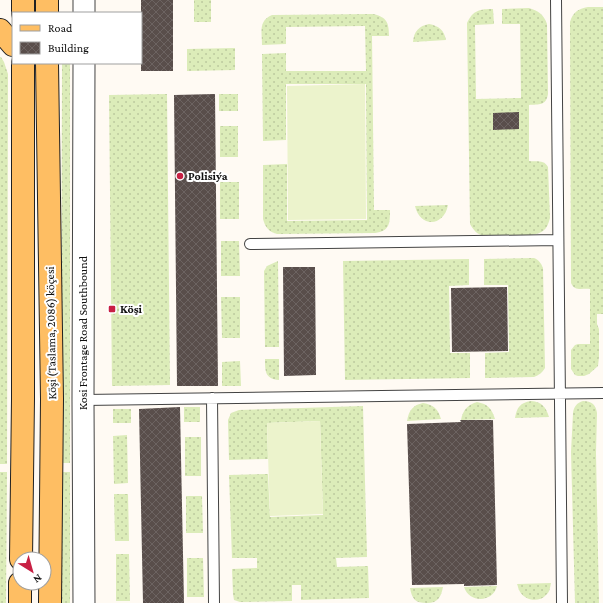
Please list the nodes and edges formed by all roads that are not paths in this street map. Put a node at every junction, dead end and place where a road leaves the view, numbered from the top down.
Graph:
1 (23, 0) edge
2 (48, 0) edge
3 (84, 0) edge
4 (556, 0) edge
5 (23, 12) edge
6 (47, 12) edge
7 (84, 12) edge
8 (0, 30) edge
9 (12, 44) edge
10 (23, 64) edge
11 (48, 64) edge
12 (84, 64) edge
13 (558, 240) junction
14 (250, 244) dead end
15 (560, 393) junction
16 (603, 393) edge
17 (212, 398) junction
18 (83, 400) junction
19 (21, 551) edge
20 (20, 591) edge
21 (20, 603) edge
22 (50, 603) edge
23 (84, 603) edge
24 (214, 603) edge
25 (562, 603) edge

1 - 5 main road
2 - 6 main road
3 - 7 street
4 - 13 lane
8 - 9 main road
10 - 19 main road
11 - 22 main road, Köşi (Taslama, 2086) köçesi
12 - 18 street, Kosi Frontage Road Southbound
13 - 14 lane
13 - 15 lane
15 - 16 lane
15 - 17 lane
15 - 25 lane
17 - 18 lane
17 - 24 lane
18 - 23 street, Kosi Frontage Road Southbound
20 - 21 main road

